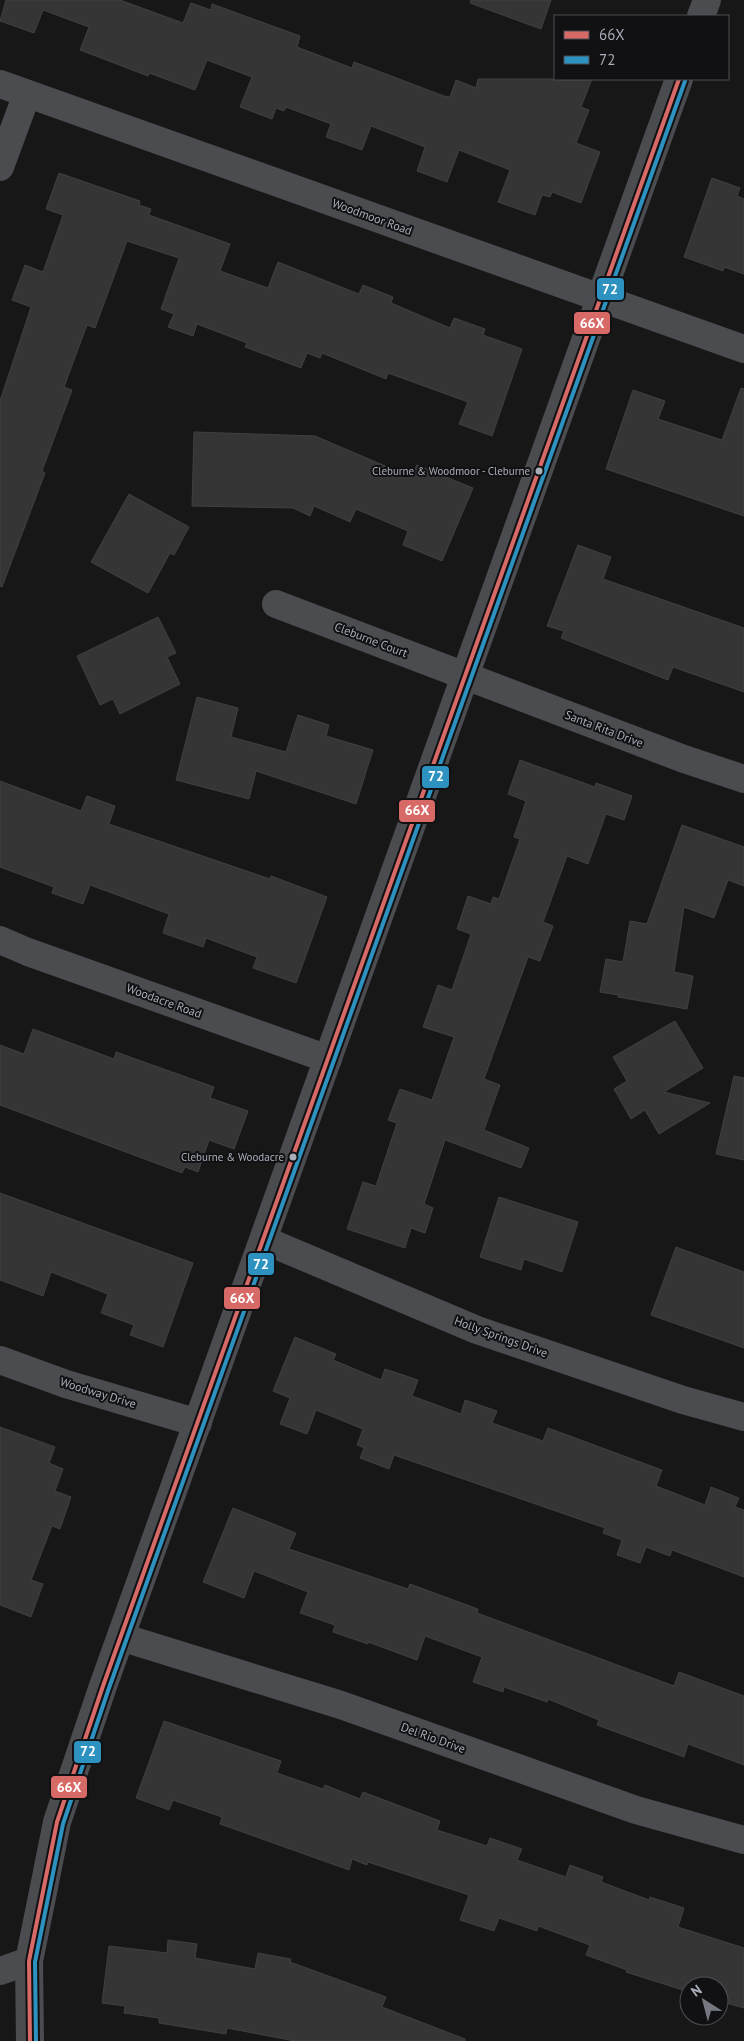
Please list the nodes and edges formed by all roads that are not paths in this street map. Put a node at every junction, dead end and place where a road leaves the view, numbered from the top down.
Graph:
1 (707, 0) edge
2 (701, 15) edge
3 (679, 80) edge
4 (0, 84) edge
5 (27, 94) junction
6 (0, 167) edge
7 (600, 299) junction
8 (744, 349) edge
9 (276, 604) dead end
10 (465, 676) junction
11 (744, 779) edge
12 (0, 940) edge
13 (328, 1059) junction
14 (264, 1240) junction
15 (0, 1360) edge
16 (744, 1417) edge
17 (198, 1423) junction
18 (121, 1637) junction
19 (744, 1840) edge
20 (29, 1962) junction
21 (0, 1971) edge
22 (30, 2041) edge

1 - 2 street
3 - 7 street
4 - 5 street, Woodmoor Road
5 - 6 street
5 - 7 street, Woodmoor Road
7 - 8 street, Woodmoor Road
7 - 10 street
9 - 10 street, Cleburne Court
10 - 11 street, Santa Rita Drive
10 - 13 street
12 - 13 street, Woodacre Road
13 - 14 street
14 - 16 street, Holly Springs Drive
14 - 17 street
15 - 17 street, Woodway Drive
17 - 18 street
18 - 19 street, Del Rio Drive
18 - 20 street
20 - 21 street
20 - 22 street

